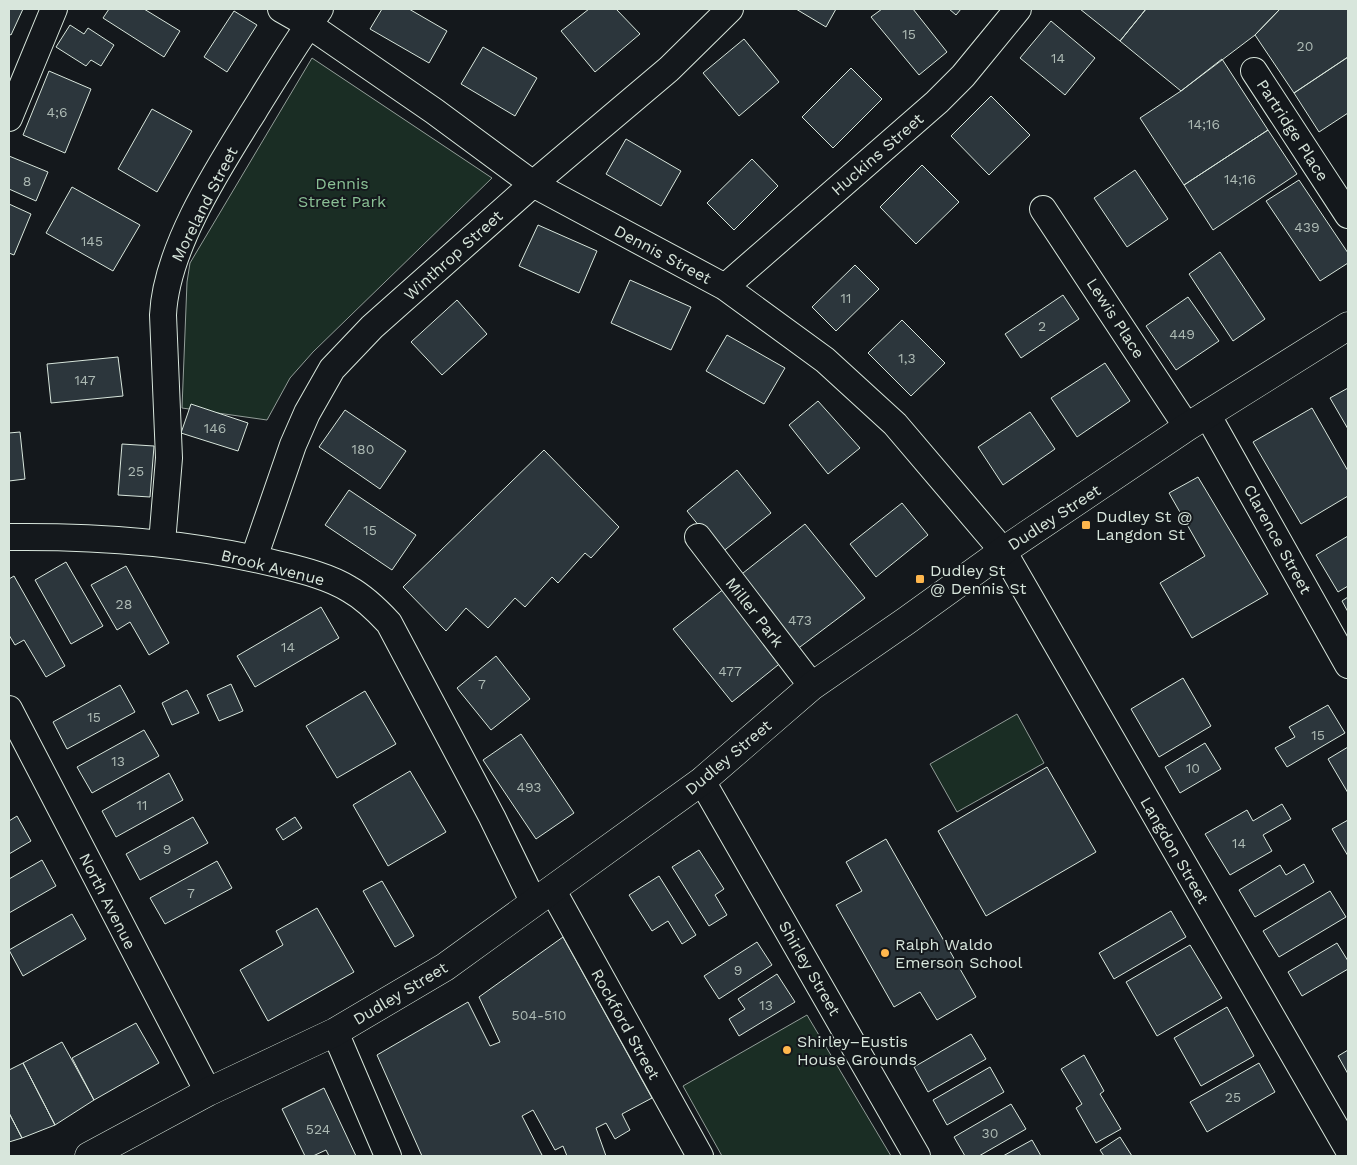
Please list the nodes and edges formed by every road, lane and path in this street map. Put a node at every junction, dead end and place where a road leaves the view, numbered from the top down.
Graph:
1 (54, 9) edge
2 (281, 9) edge
3 (730, 9) edge
4 (1018, 9) edge
5 (314, 17) edge
6 (1254, 71) dead end
7 (9, 118) edge
8 (533, 184) junction
9 (1043, 209) dead end
10 (1348, 215) edge
11 (725, 287) junction
12 (1348, 326) edge
13 (1197, 420) junction
14 (9, 537) edge
15 (698, 537) dead end
16 (162, 542) junction
17 (1003, 551) junction
18 (254, 558) junction
19 (1348, 665) edge
20 (812, 686) junction
21 (9, 709) edge
22 (702, 781) junction
23 (543, 897) junction
24 (335, 1032) junction
25 (208, 1092) junction
26 (1348, 1149) edge
27 (90, 1156) edge
28 (388, 1156) edge
29 (700, 1156) edge
30 (917, 1156) edge

1 - 7 street
2 - 5 street, Dennis Street
3 - 8 street, Winthrop Street
4 - 11 street, Huckins Street
5 - 8 street, Dennis Street
5 - 16 street, Moreland Street
6 - 10 street, Partridge Place
8 - 11 street, Dennis Street
8 - 18 street, Winthrop Street
9 - 13 street, Lewis Place
11 - 17 street, Dennis Street
12 - 13 main road, Dudley Street
13 - 17 main road, Dudley Street
13 - 19 street, Clarence Street
14 - 16 street, Brook Avenue
15 - 20 street, Miller Park
16 - 18 street, Brook Avenue
17 - 20 main road, Dudley Street
17 - 26 street, Langdon Street
18 - 23 street, Brook Avenue
20 - 22 main road, Dudley Street
21 - 25 street, North Avenue
22 - 23 main road, Dudley Street
22 - 30 street, Shirley Street
23 - 24 main road, Dudley Street
23 - 29 street, Rockford Street
24 - 25 main road, Dudley Street
24 - 28 street
25 - 27 main road, Dudley Street

